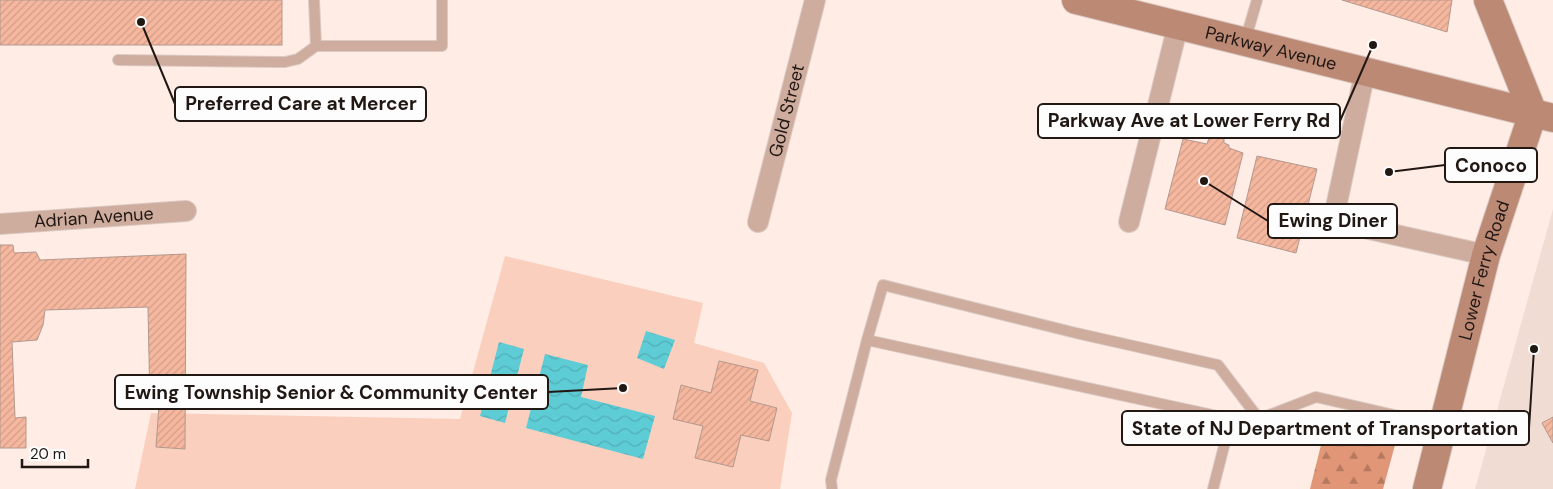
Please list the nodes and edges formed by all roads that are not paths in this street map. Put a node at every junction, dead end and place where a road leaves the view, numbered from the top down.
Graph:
1 (314, 0) edge
2 (442, 0) edge
3 (815, 0) edge
4 (1076, 0) edge
5 (1258, 0) edge
6 (1488, 0) edge
7 (1178, 25) junction
8 (1245, 42) junction
9 (316, 46) junction
10 (118, 60) dead end
11 (1365, 72) junction
12 (1543, 115) edge
13 (186, 211) dead end
14 (758, 222) dead end
15 (1130, 222) dead end
16 (0, 224) edge
17 (1486, 255) junction
18 (867, 340) junction
19 (1231, 419) junction
20 (1259, 419) junction
21 (1443, 426) junction
22 (832, 489) edge
23 (1213, 489) edge
24 (1426, 489) edge

1 - 9 lane
2 - 9 lane
3 - 14 street, Gold Street
4 - 7 street, Parkway Avenue
5 - 8 lane
6 - 12 street
7 - 8 street, Parkway Avenue
7 - 15 street
8 - 11 street, Parkway Avenue
9 - 10 lane
11 - 12 street, Parkway Avenue
11 - 17 street
12 - 17 street, Lower Ferry Road
13 - 16 street, Adrian Avenue
17 - 21 street, Lower Ferry Road
18 - 19 lane
18 - 20 lane
18 - 22 lane
19 - 20 lane
19 - 23 lane
20 - 21 lane
21 - 24 street, Lower Ferry Road

